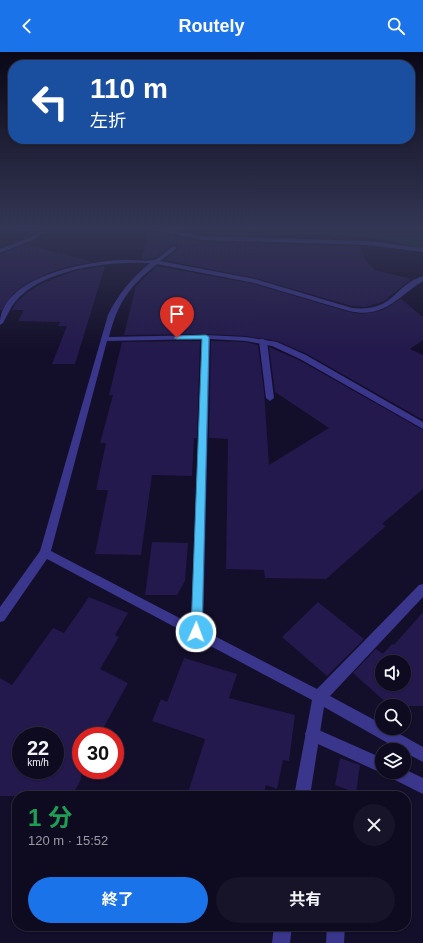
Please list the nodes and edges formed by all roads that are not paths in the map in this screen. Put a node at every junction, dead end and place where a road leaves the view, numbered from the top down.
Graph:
1 (79, 269) edge
2 (147, 269) edge
3 (190, 269) edge
4 (423, 278) edge
5 (0, 323) edge
6 (206, 337) junction
7 (105, 339) junction
8 (263, 341) junction
9 (270, 398) dead end
10 (423, 426) edge
11 (45, 553) junction
12 (423, 589) edge
13 (0, 616) edge
14 (196, 632) junction
15 (319, 697) junction
16 (312, 734) junction
17 (423, 755) edge
18 (375, 763) edge
19 (408, 779) edge
20 (423, 786) edge
21 (303, 791) edge
22 (282, 931) edge
23 (336, 931) edge
24 (281, 943) edge
25 (335, 943) edge

1 - 5 street
2 - 7 street
3 - 4 street
6 - 7 street
6 - 8 street
6 - 14 street
7 - 11 street
8 - 9 street
8 - 10 street
11 - 13 street
11 - 14 street
12 - 15 street
14 - 15 street
15 - 16 street
15 - 17 street
16 - 18 street
16 - 21 street
19 - 20 street
22 - 24 street
23 - 25 street

